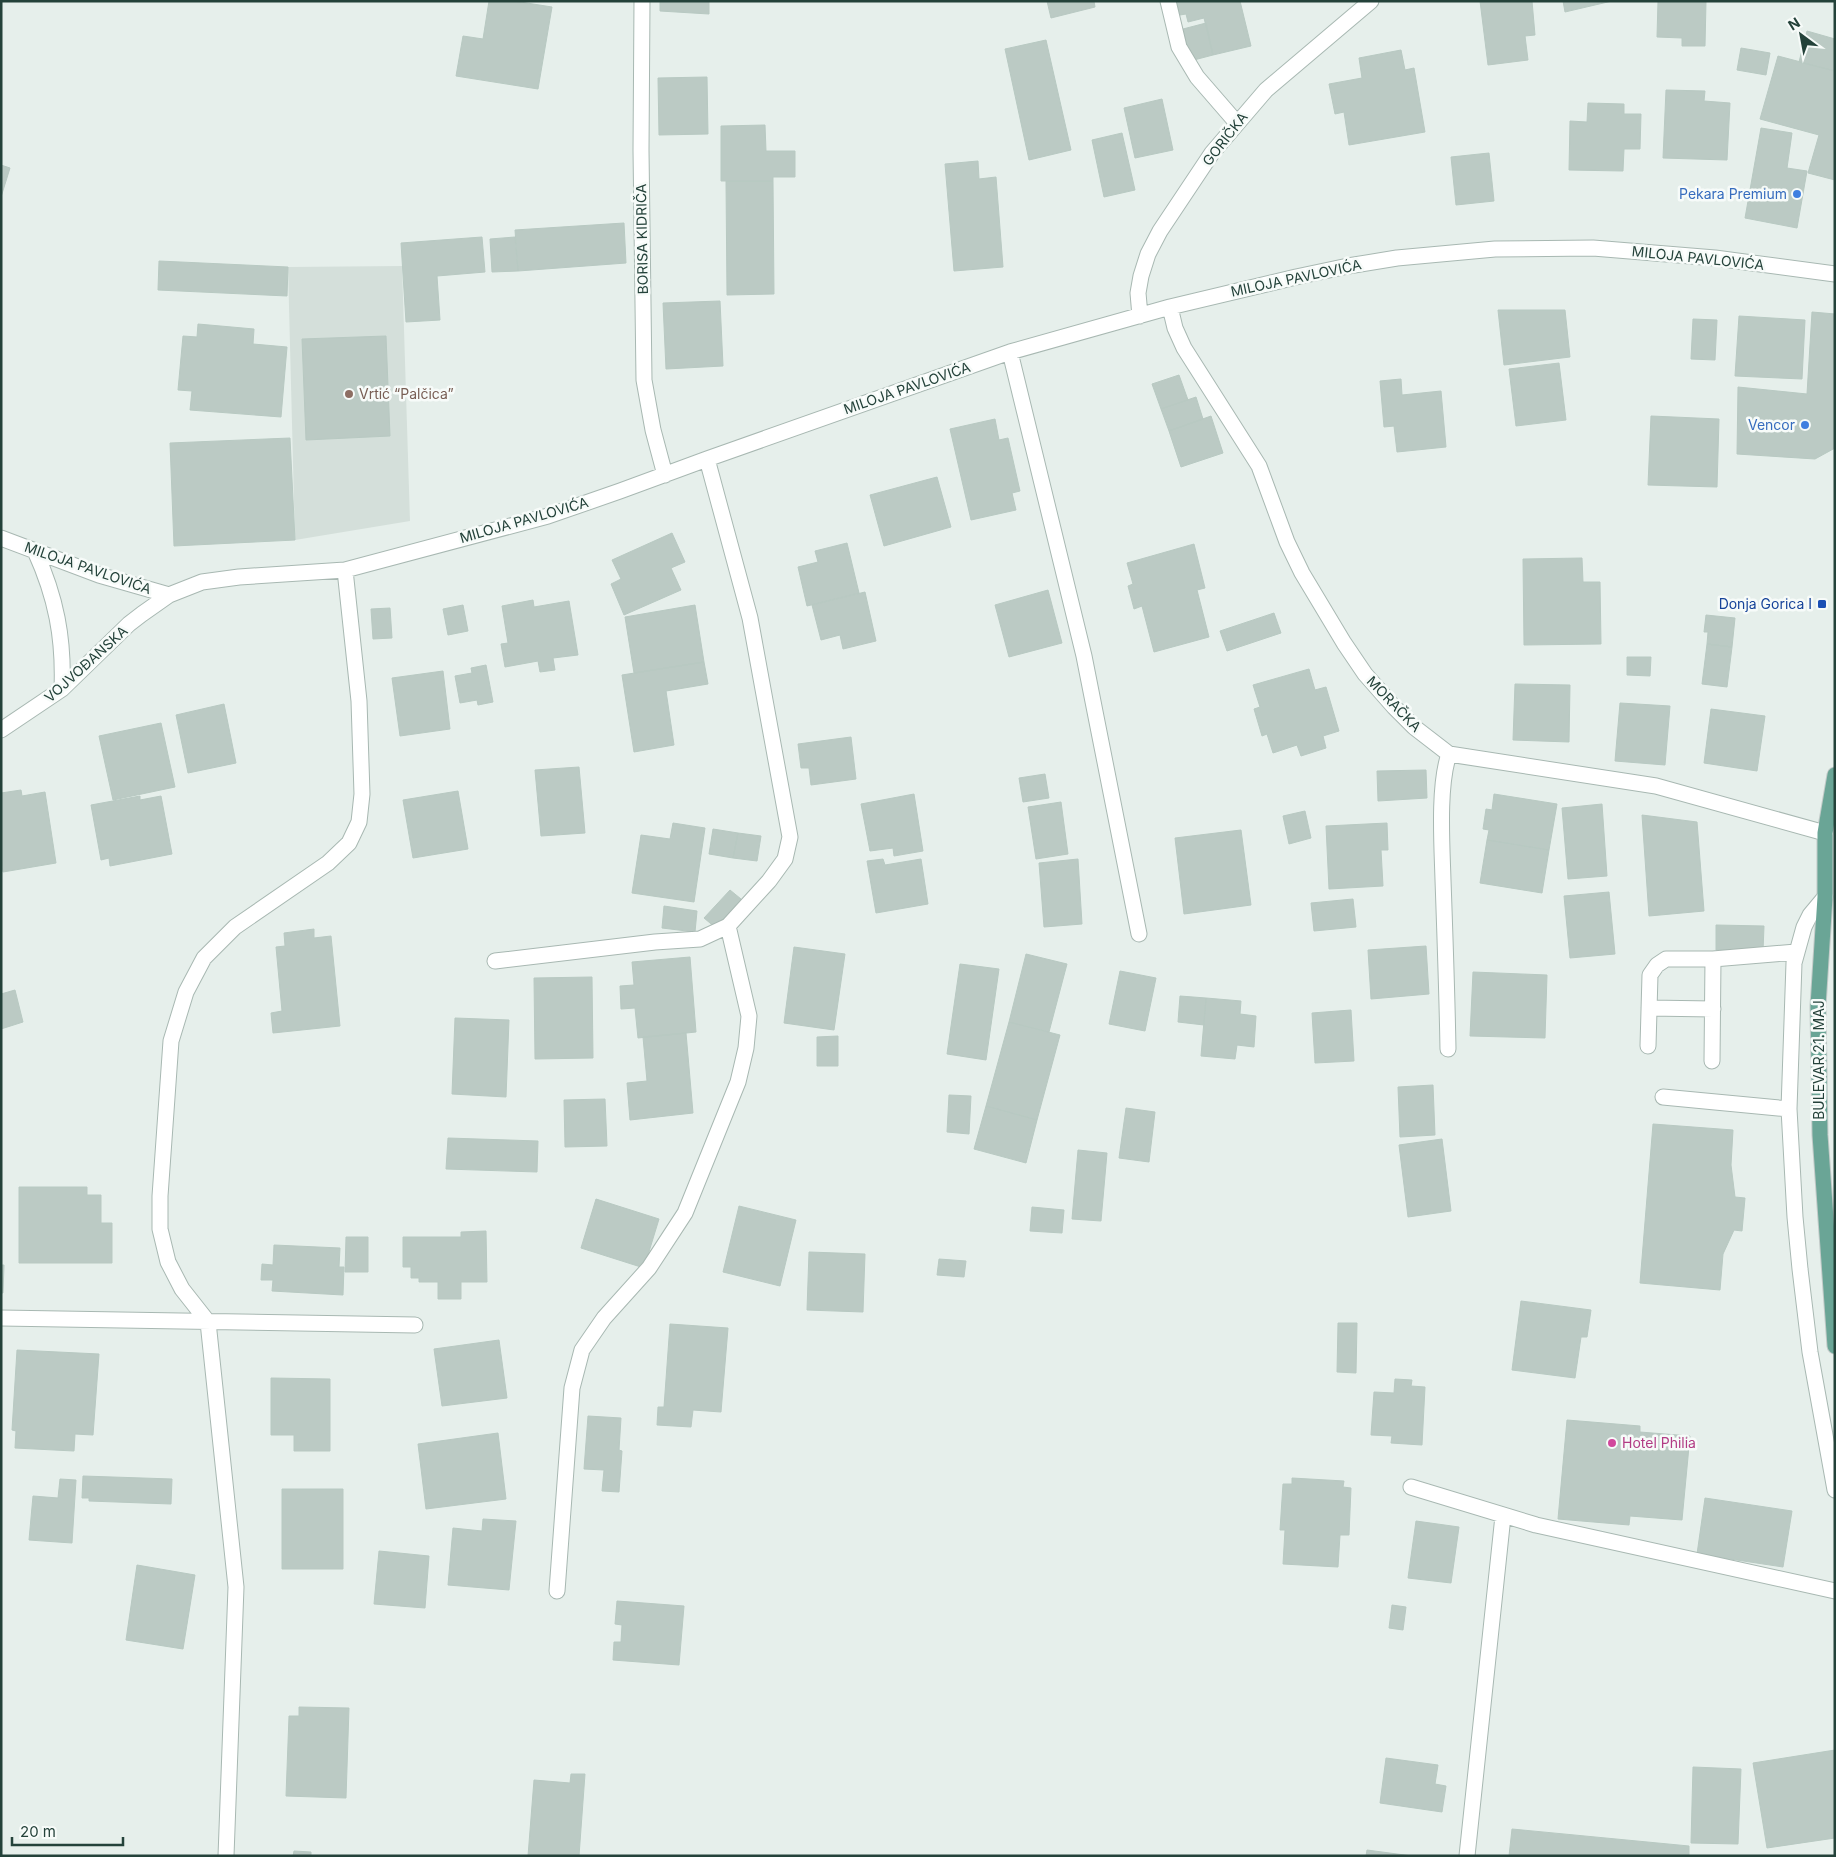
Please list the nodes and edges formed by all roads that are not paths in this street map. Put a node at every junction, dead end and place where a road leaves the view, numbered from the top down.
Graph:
1 (642, 1) edge
2 (1168, 1) edge
3 (1372, 1) edge
4 (1236, 122) junction
5 (1835, 274) edge
6 (1170, 307) junction
7 (1140, 316) junction
8 (1010, 352) junction
9 (707, 459) junction
10 (665, 475) junction
11 (1, 538) edge
12 (35, 551) junction
13 (345, 570) junction
14 (169, 595) junction
15 (62, 689) junction
16 (1, 730) edge
17 (1449, 754) junction
18 (1835, 775) edge
19 (1825, 833) junction
20 (1825, 897) junction
21 (728, 926) junction
22 (1139, 934) dead end
23 (1796, 952) junction
24 (1713, 959) junction
25 (495, 961) dead end
26 (1649, 1008) junction
27 (1713, 1009) junction
28 (1648, 1046) dead end
29 (1448, 1049) dead end
30 (1712, 1061) dead end
31 (1663, 1097) dead end
32 (1790, 1109) junction
33 (1, 1318) edge
34 (208, 1322) junction
35 (415, 1325) dead end
36 (1835, 1346) edge
37 (1411, 1487) dead end
38 (1835, 1490) edge
39 (1503, 1516) junction
40 (556, 1591) dead end
41 (1835, 1591) edge
42 (226, 1856) edge
43 (1467, 1856) edge

1 - 10 street, BORISA KIDRIČA
2 - 4 street
3 - 4 street, GORIČKA
4 - 7 street, GORIČKA
5 - 6 street, MILOJA PAVLOVIĆA
6 - 7 street, MILOJA PAVLOVIĆA
6 - 17 street, MORAČKA
7 - 8 street, MILOJA PAVLOVIĆA
8 - 9 street, MILOJA PAVLOVIĆA
8 - 22 street
9 - 10 street, MILOJA PAVLOVIĆA
9 - 21 street
10 - 13 street, MILOJA PAVLOVIĆA
11 - 12 street, MILOJA PAVLOVIĆA
12 - 14 street, MILOJA PAVLOVIĆA
12 - 15 street
13 - 14 street, MILOJA PAVLOVIĆA
13 - 34 street
14 - 15 street, VOJVOĐANSKA
15 - 16 street, VOJVOĐANSKA
17 - 19 street, MORAČKA
17 - 29 street
18 - 19 main road, BULEVAR 21. MAJ
19 - 20 main road, BULEVAR 21. MAJ
20 - 23 street
20 - 36 main road, BULEVAR 21. MAJ
21 - 25 street
21 - 40 street
23 - 24 street
23 - 32 street
24 - 26 street
24 - 27 street
26 - 27 street
26 - 28 street
27 - 30 street
31 - 32 street
32 - 38 street
33 - 34 street
34 - 35 street
34 - 42 street
37 - 39 street
39 - 41 street
39 - 43 street

